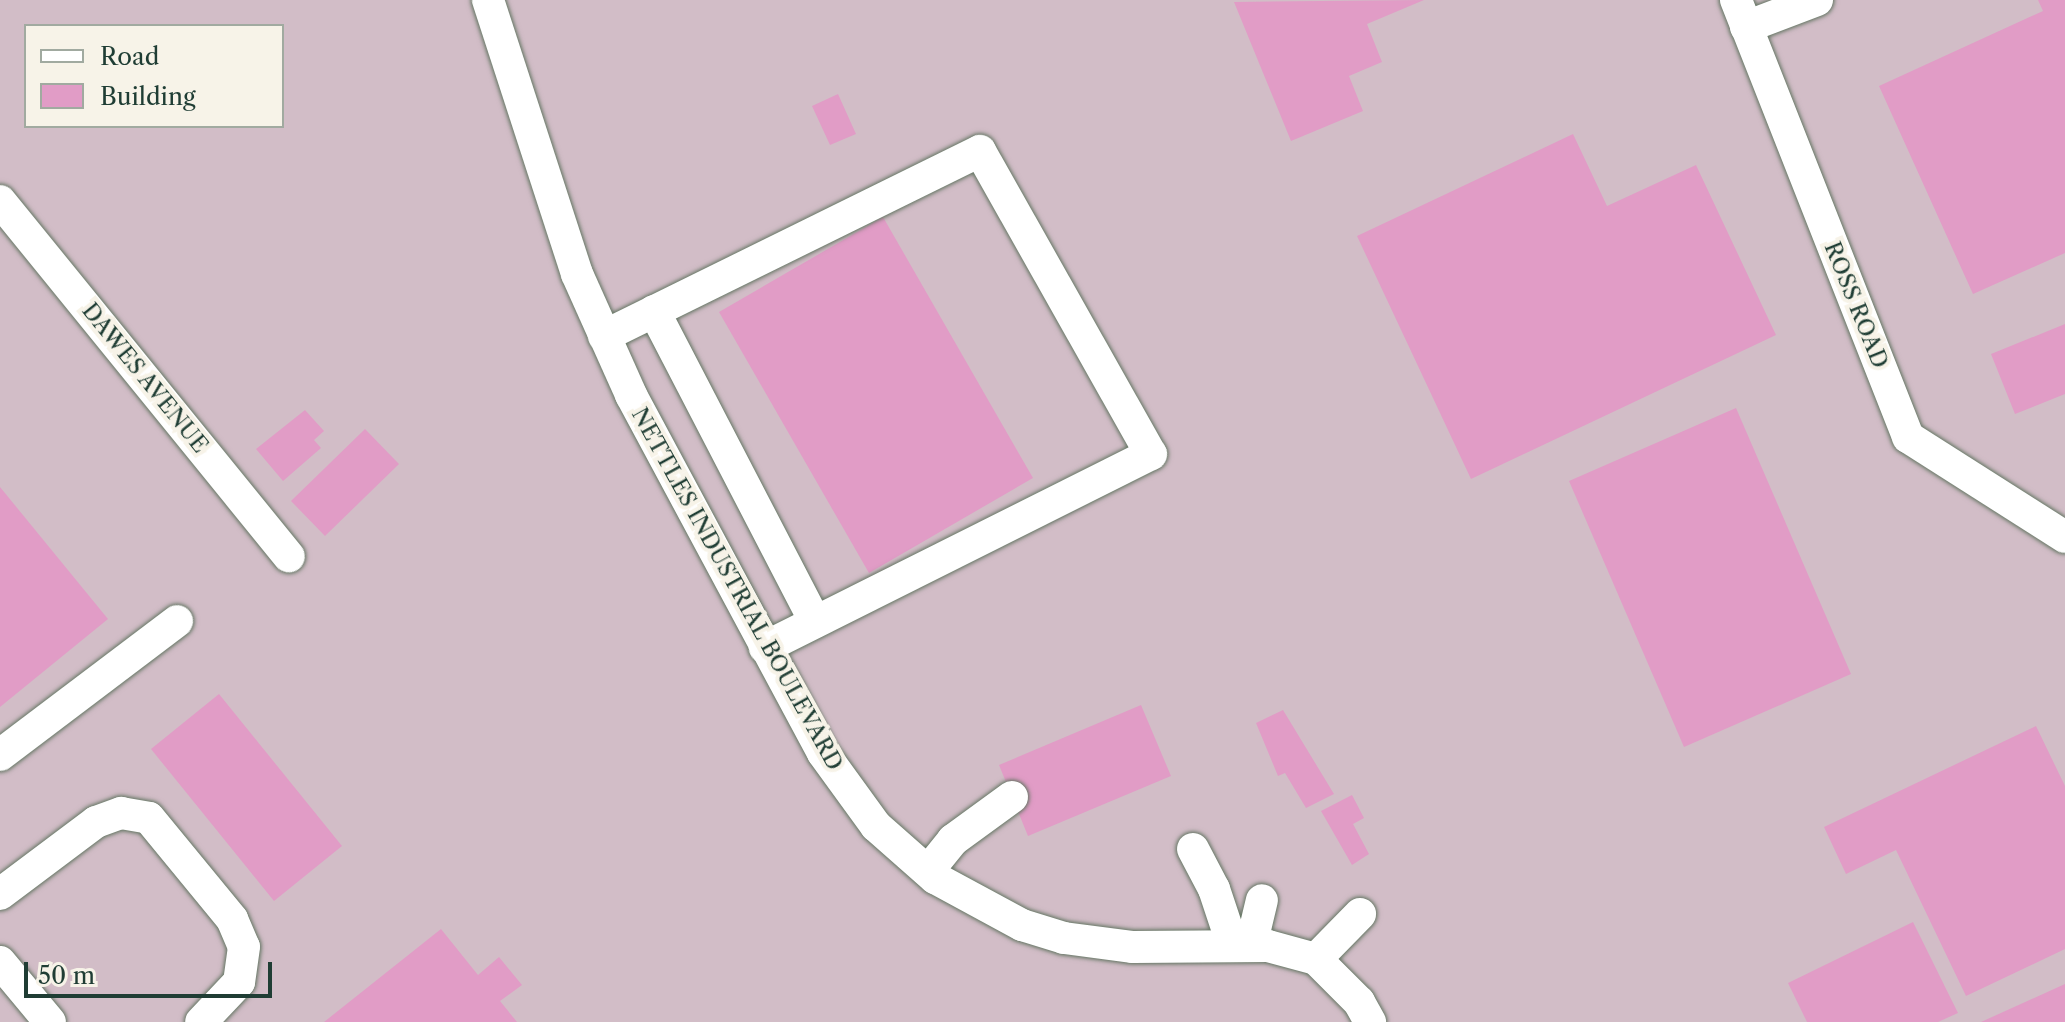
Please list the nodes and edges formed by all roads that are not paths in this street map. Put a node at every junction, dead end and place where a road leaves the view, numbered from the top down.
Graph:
1 (488, 0) edge
2 (1817, 0) edge
3 (1741, 14) edge
4 (0, 201) edge
5 (654, 311) junction
6 (604, 336) junction
7 (2065, 537) edge
8 (289, 556) dead end
9 (177, 621) dead end
10 (815, 622) junction
11 (765, 647) junction
12 (0, 755) edge
13 (1012, 797) dead end
14 (1193, 849) dead end
15 (928, 871) junction
16 (0, 894) edge
17 (1262, 900) dead end
18 (1360, 914) dead end
19 (1242, 946) junction
20 (1316, 959) junction
21 (0, 962) edge
22 (50, 1022) edge
23 (201, 1022) edge
24 (1370, 1022) edge

1 - 6 street, NETTLES INDUSTRIAL BOULEVARD
2 - 3 street
3 - 7 street, ROSS ROAD
4 - 8 street, DAWES AVENUE
5 - 6 street
5 - 10 street
5 - 10 street
6 - 11 street, NETTLES INDUSTRIAL BOULEVARD
9 - 12 street
10 - 11 street
11 - 15 street, NETTLES INDUSTRIAL BOULEVARD
13 - 15 street
14 - 19 street
15 - 19 street, NETTLES INDUSTRIAL BOULEVARD
16 - 23 street
17 - 19 street
18 - 20 street
19 - 20 street, NETTLES INDUSTRIAL BOULEVARD
20 - 24 street
21 - 22 street

